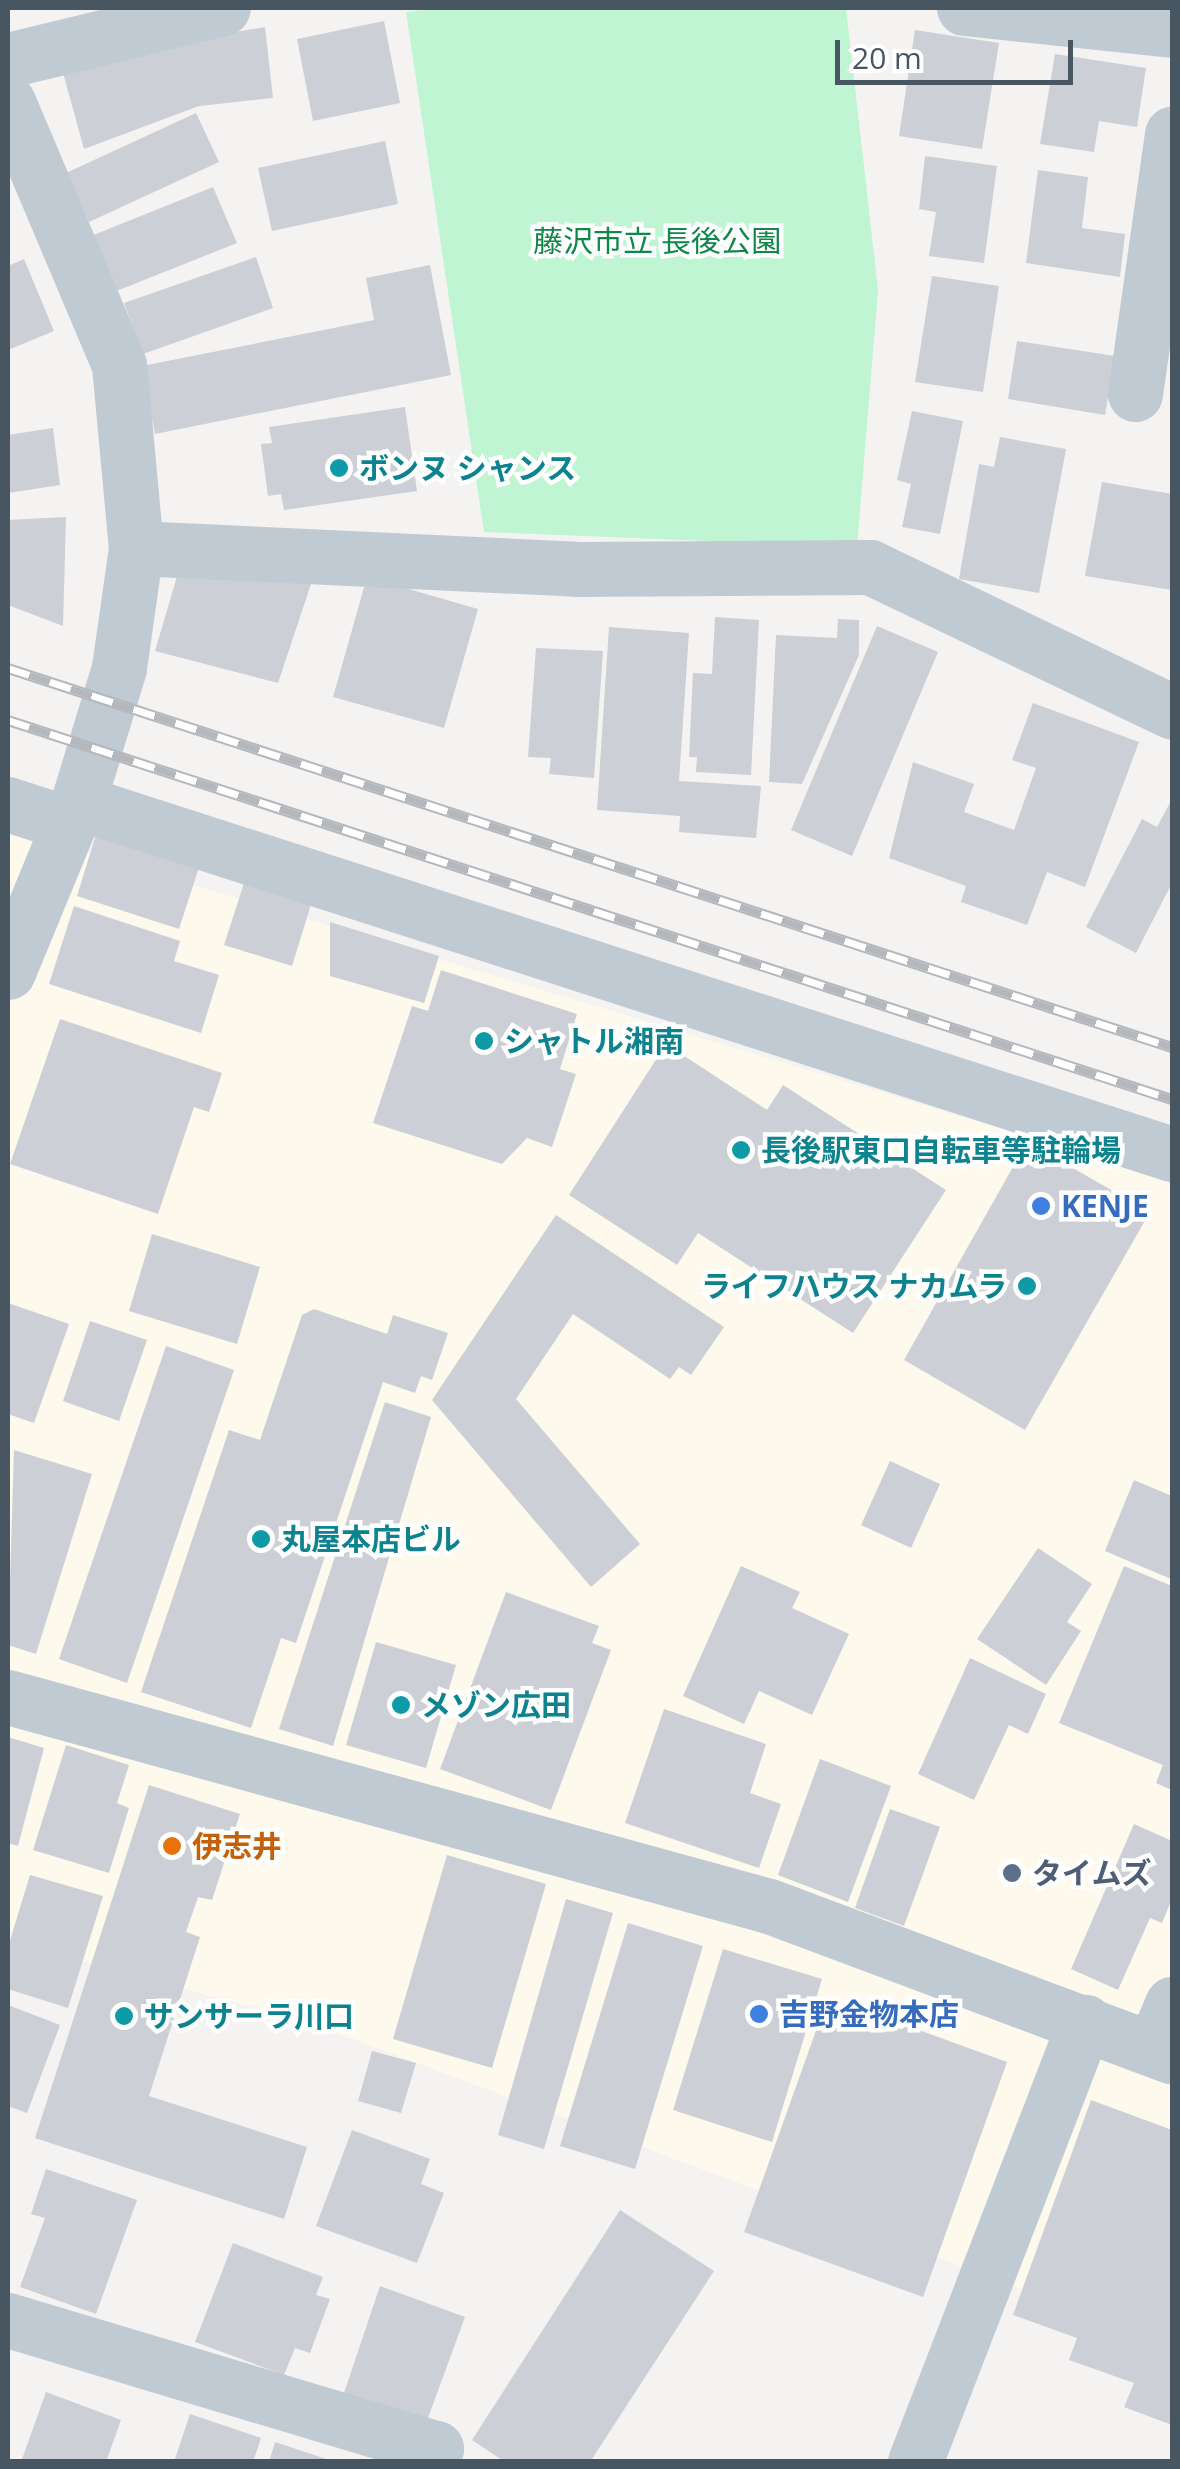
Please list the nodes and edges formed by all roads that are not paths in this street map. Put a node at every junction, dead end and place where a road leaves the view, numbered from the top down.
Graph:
1 (223, 8) edge
2 (992, 10) edge
3 (1172, 30) edge
4 (8, 60) edge
5 (8, 102) edge
6 (1172, 134) edge
7 (1135, 394) dead end
8 (136, 548) junction
9 (1172, 712) edge
10 (8, 804) edge
11 (74, 813) junction
12 (8, 972) edge
13 (1172, 1154) edge
14 (8, 1697) edge
15 (1084, 2022) junction
16 (1166, 2036) edge
17 (8, 2320) edge
18 (432, 2462) edge
19 (915, 2462) edge

1 - 4 street
2 - 3 street
5 - 8 street
6 - 7 street
8 - 9 street
8 - 11 street
10 - 11 street
11 - 12 street
11 - 13 street
14 - 15 street
15 - 16 street
15 - 19 street
17 - 18 street

